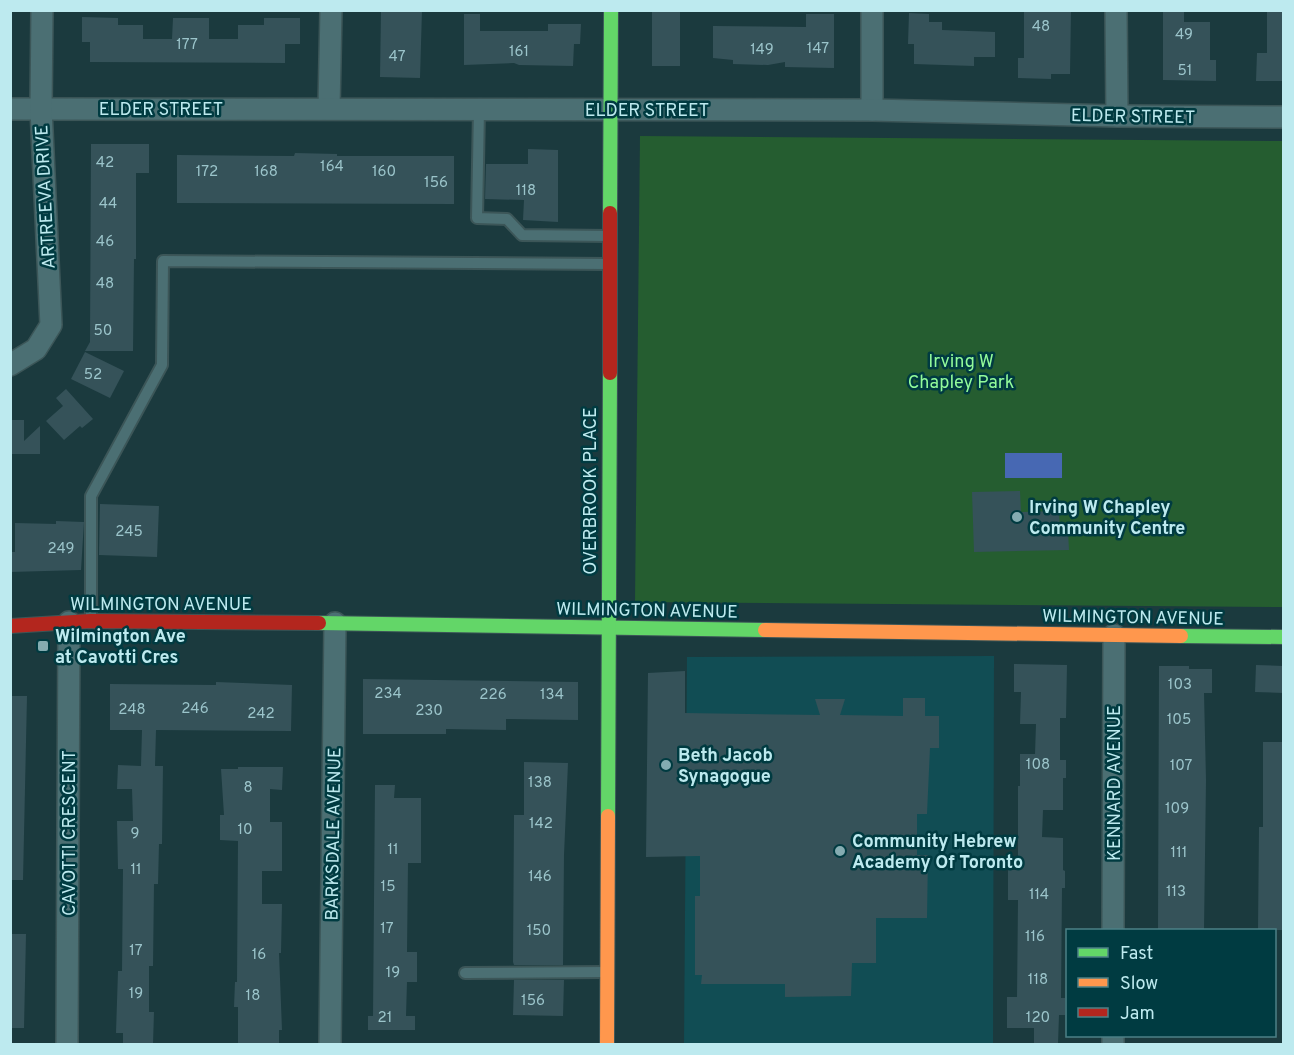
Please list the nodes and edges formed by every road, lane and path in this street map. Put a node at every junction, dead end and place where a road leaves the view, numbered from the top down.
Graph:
1 (42, 10) edge
2 (331, 10) edge
3 (611, 10) edge
4 (872, 10) edge
5 (1116, 10) edge
6 (329, 108) junction
7 (41, 109) junction
8 (479, 109) junction
9 (10, 110) edge
10 (610, 110) junction
11 (872, 111) junction
12 (1116, 116) junction
13 (1284, 117) edge
14 (609, 236) junction
15 (609, 264) junction
16 (10, 364) edge
17 (91, 621) junction
18 (69, 622) junction
19 (335, 623) junction
20 (10, 626) edge
21 (607, 628) junction
22 (1114, 635) junction
23 (1284, 637) edge
24 (1113, 929) edge
25 (607, 972) junction
26 (465, 973) dead end
27 (68, 1044) edge
28 (330, 1044) edge
29 (607, 1044) edge

1 - 7 street, ARTREEVA DRIVE
2 - 6 street
3 - 10 street, OVERBROOK PLACE
4 - 11 street
5 - 12 street
6 - 7 street, ELDER STREET
6 - 8 street, ELDER STREET
7 - 9 street, ELDER STREET
7 - 16 street, ARTREEVA DRIVE
8 - 10 street, ELDER STREET
8 - 14 lane
10 - 11 street, ELDER STREET
10 - 14 street, OVERBROOK PLACE
11 - 12 street, ELDER STREET
12 - 13 street, ELDER STREET
14 - 15 street, OVERBROOK PLACE
15 - 17 lane
15 - 21 street, OVERBROOK PLACE
17 - 18 street, WILMINGTON AVENUE
17 - 19 street, WILMINGTON AVENUE
18 - 20 street, WILMINGTON AVENUE
18 - 27 street, CAVOTTI CRESCENT
19 - 21 street, WILMINGTON AVENUE
19 - 28 street, BARKSDALE AVENUE
21 - 22 street, WILMINGTON AVENUE
21 - 25 street, OVERBROOK PLACE
22 - 23 street, WILMINGTON AVENUE
22 - 24 street, KENNARD AVENUE
25 - 26 lane
25 - 29 street, OVERBROOK PLACE

